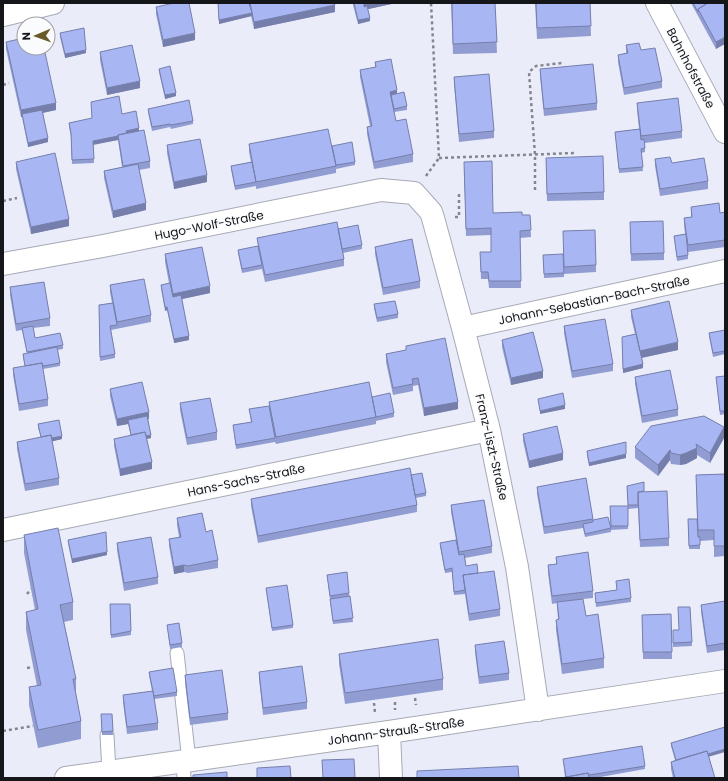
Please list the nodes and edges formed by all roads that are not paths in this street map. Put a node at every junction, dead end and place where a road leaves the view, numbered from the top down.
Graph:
1 (53, 3) edge
2 (658, 3) edge
3 (3, 15) edge
4 (725, 132) edge
5 (414, 193) joint
6 (3, 264) edge
7 (725, 272) edge
8 (463, 328) junction
9 (489, 430) junction
10 (3, 530) edge
11 (177, 653) dead end
12 (725, 681) edge
13 (538, 710) junction
14 (389, 732) junction
15 (107, 735) edge
16 (185, 767) edge
17 (109, 772) junction
18 (66, 778) edge
19 (391, 778) edge

1 - 3 street
2 - 4 street, Bahnhofstraße
5 - 6 street, Hugo-Wolf-Straße
5 - 8 street, Franz-Liszt-Straße
7 - 8 street, Johann-Sebastian-Bach-Straße
8 - 9 street, Franz-Liszt-Straße
9 - 10 street, Hans-Sachs-Straße
9 - 13 street, Franz-Liszt-Straße
11 - 16 lane
12 - 13 street, Johann-Strauß-Straße
13 - 14 street, Johann-Strauß-Straße
14 - 16 street, Johann-Strauß-Straße
14 - 19 street
15 - 17 lane
16 - 17 street, Johann-Strauß-Straße
17 - 18 street, Johann-Strauß-Straße

